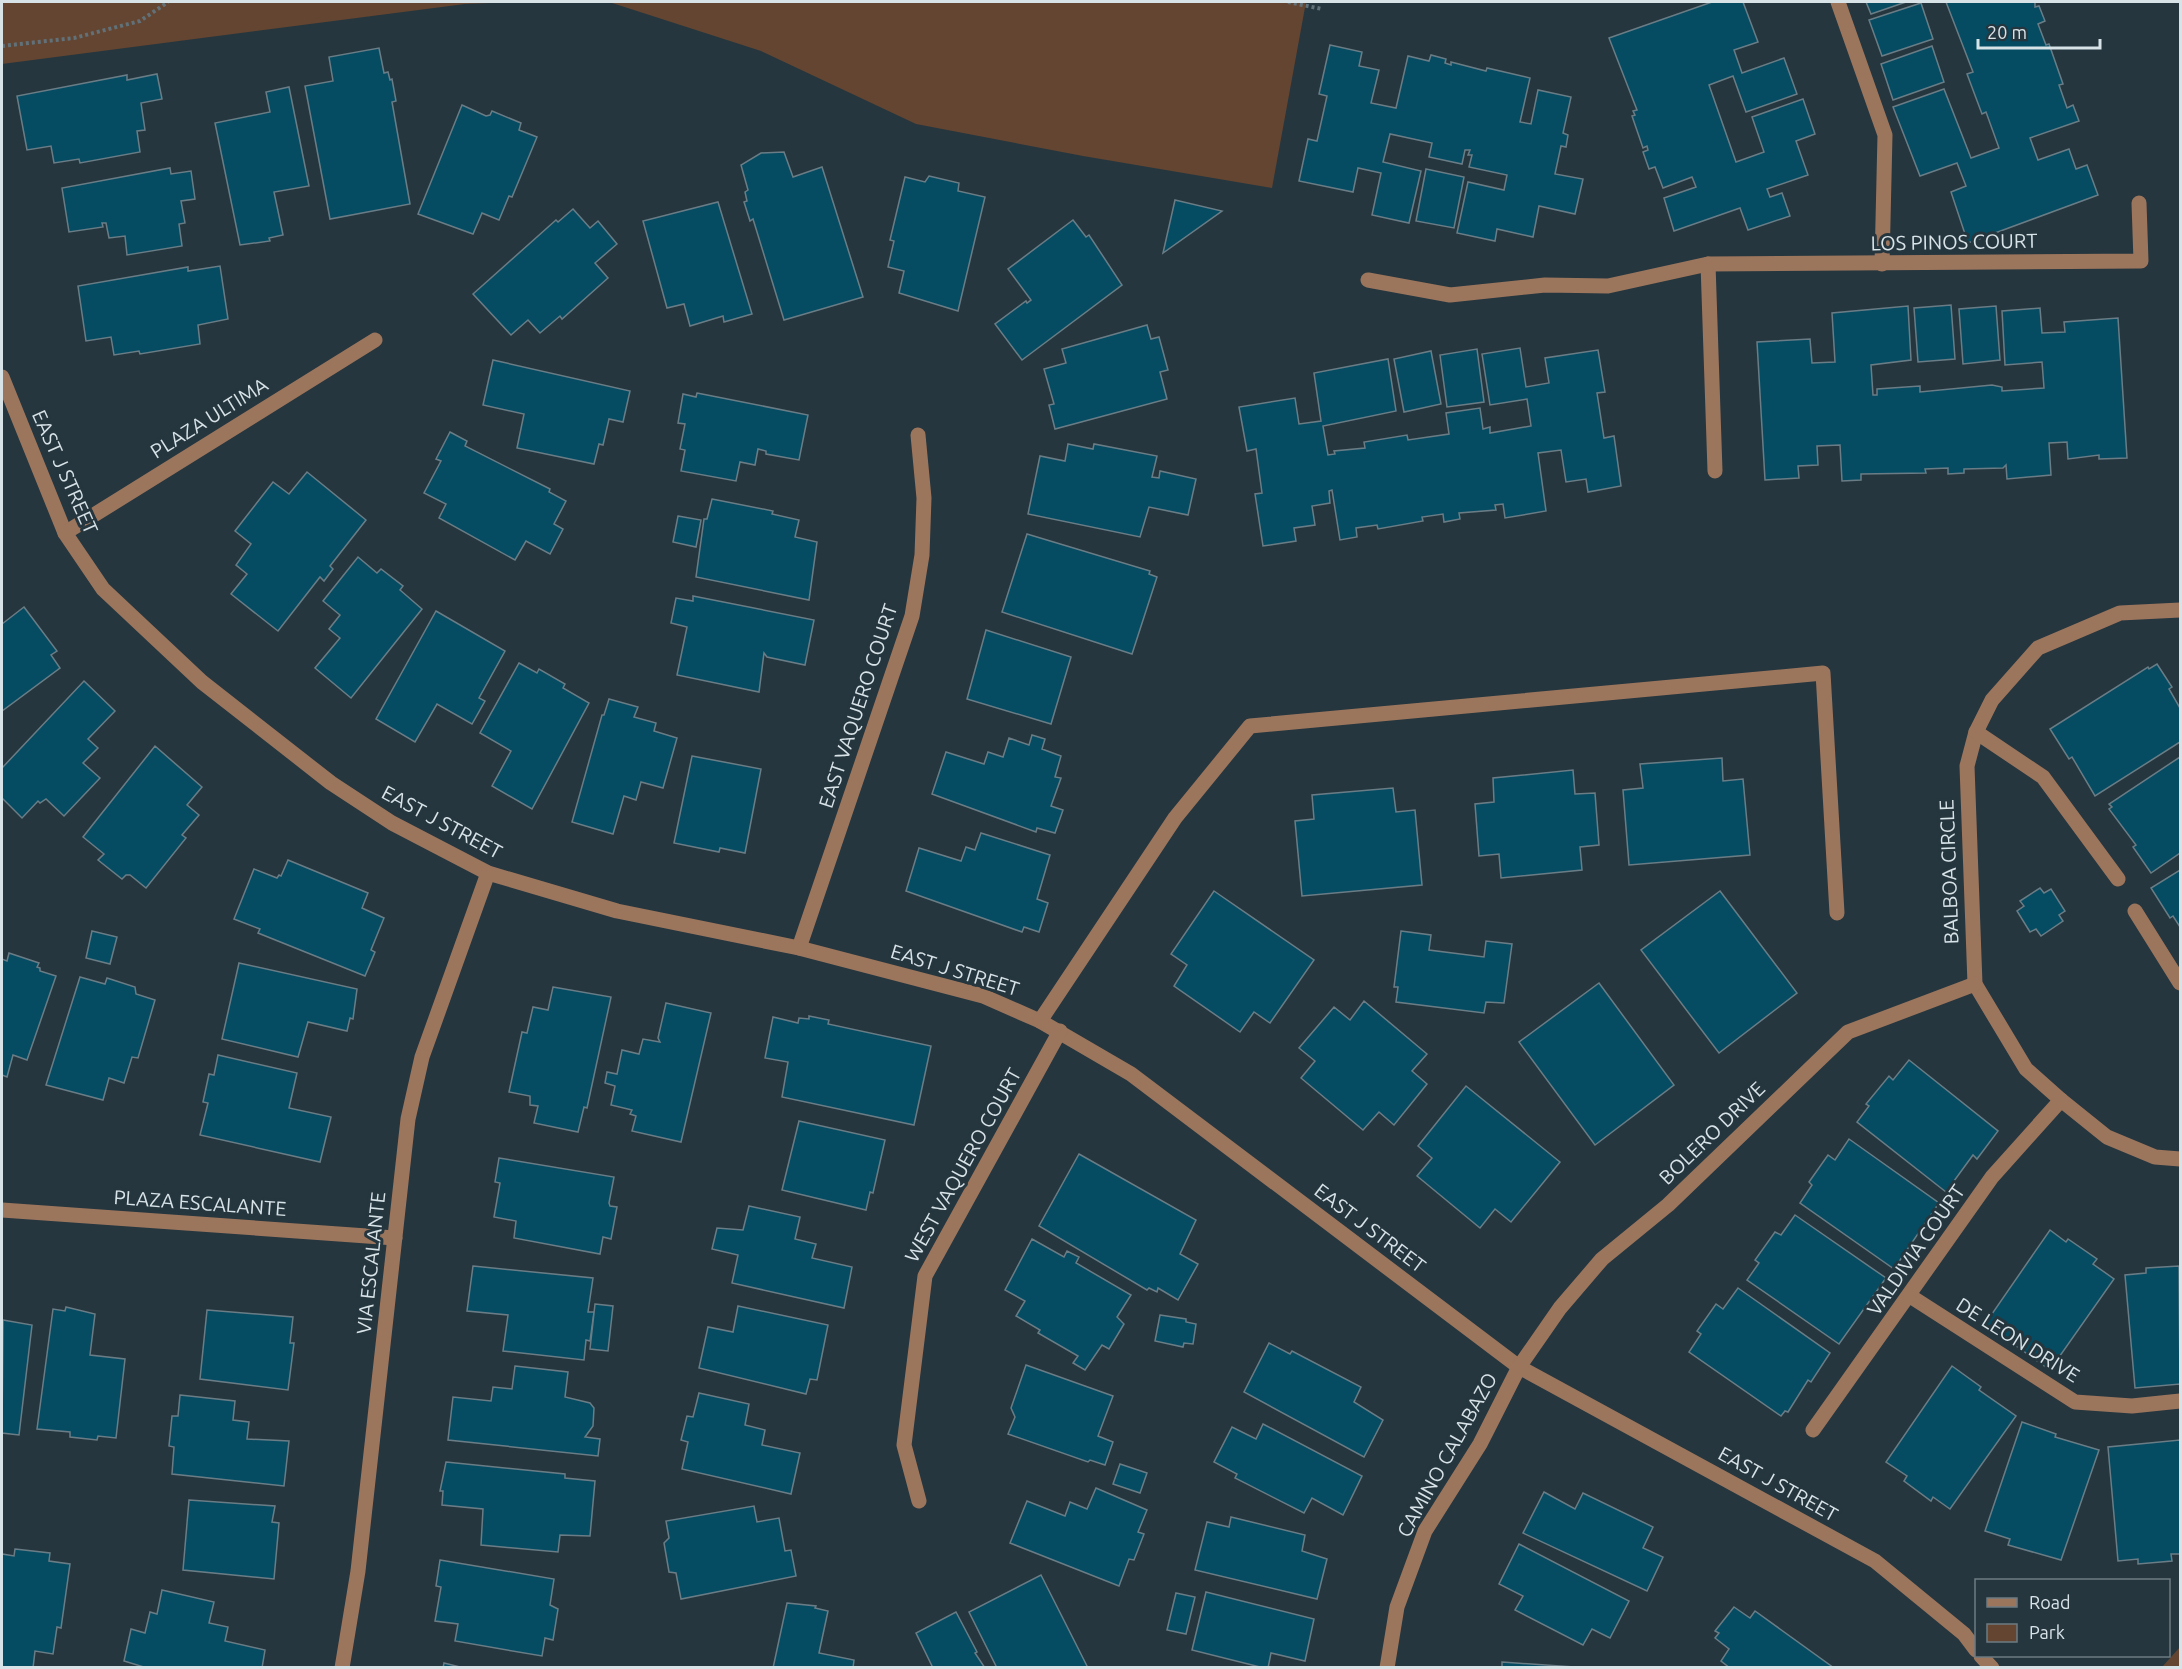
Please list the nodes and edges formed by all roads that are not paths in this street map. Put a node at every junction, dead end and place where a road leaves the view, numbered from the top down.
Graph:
1 (1838, 2) edge
2 (2139, 203) dead end
3 (1708, 264) junction
4 (1882, 264) junction
5 (1368, 280) dead end
6 (375, 340) dead end
7 (2, 377) edge
8 (918, 435) dead end
9 (1715, 471) dead end
10 (65, 533) junction
11 (2181, 610) edge
12 (1976, 732) junction
13 (489, 873) junction
14 (2118, 879) dead end
15 (2135, 911) dead end
16 (1837, 913) dead end
17 (800, 948) junction
18 (2181, 983) edge
19 (1975, 984) junction
20 (1040, 1021) junction
21 (1059, 1031) junction
22 (2061, 1100) junction
23 (2181, 1159) edge
24 (2, 1210) edge
25 (395, 1238) junction
26 (1910, 1296) junction
27 (1519, 1367) junction
28 (2181, 1401) edge
29 (1813, 1430) dead end
30 (919, 1501) dead end
31 (1975, 1648) edge
32 (342, 1668) edge
33 (1387, 1668) edge

1 - 4 street
2 - 4 street, LOS PINOS COURT
3 - 4 street, LOS PINOS COURT
3 - 5 street, LOS PINOS COURT
3 - 9 street
6 - 10 street, PLAZA ULTIMA
7 - 10 street, EAST J STREET
8 - 17 street, EAST VAQUERO COURT
10 - 13 street, EAST J STREET
11 - 12 street, BALBOA CIRCLE
12 - 14 street
12 - 19 street, BALBOA CIRCLE
13 - 17 street, EAST J STREET
13 - 25 street, VIA ESCALANTE
15 - 18 street
16 - 20 street
17 - 20 street, EAST J STREET
19 - 22 street, BALBOA CIRCLE
19 - 27 street, BOLERO DRIVE
20 - 21 street, EAST J STREET
21 - 27 street, EAST J STREET
21 - 30 street, WEST VAQUERO COURT
22 - 23 street, BALBOA CIRCLE
22 - 26 street, VALDIVIA COURT
24 - 25 street, PLAZA ESCALANTE
25 - 32 street, VIA ESCALANTE
26 - 28 street, DE LEON DRIVE
26 - 29 street, VALDIVIA COURT
27 - 31 street, EAST J STREET
27 - 33 street, CAMINO CALABAZO

